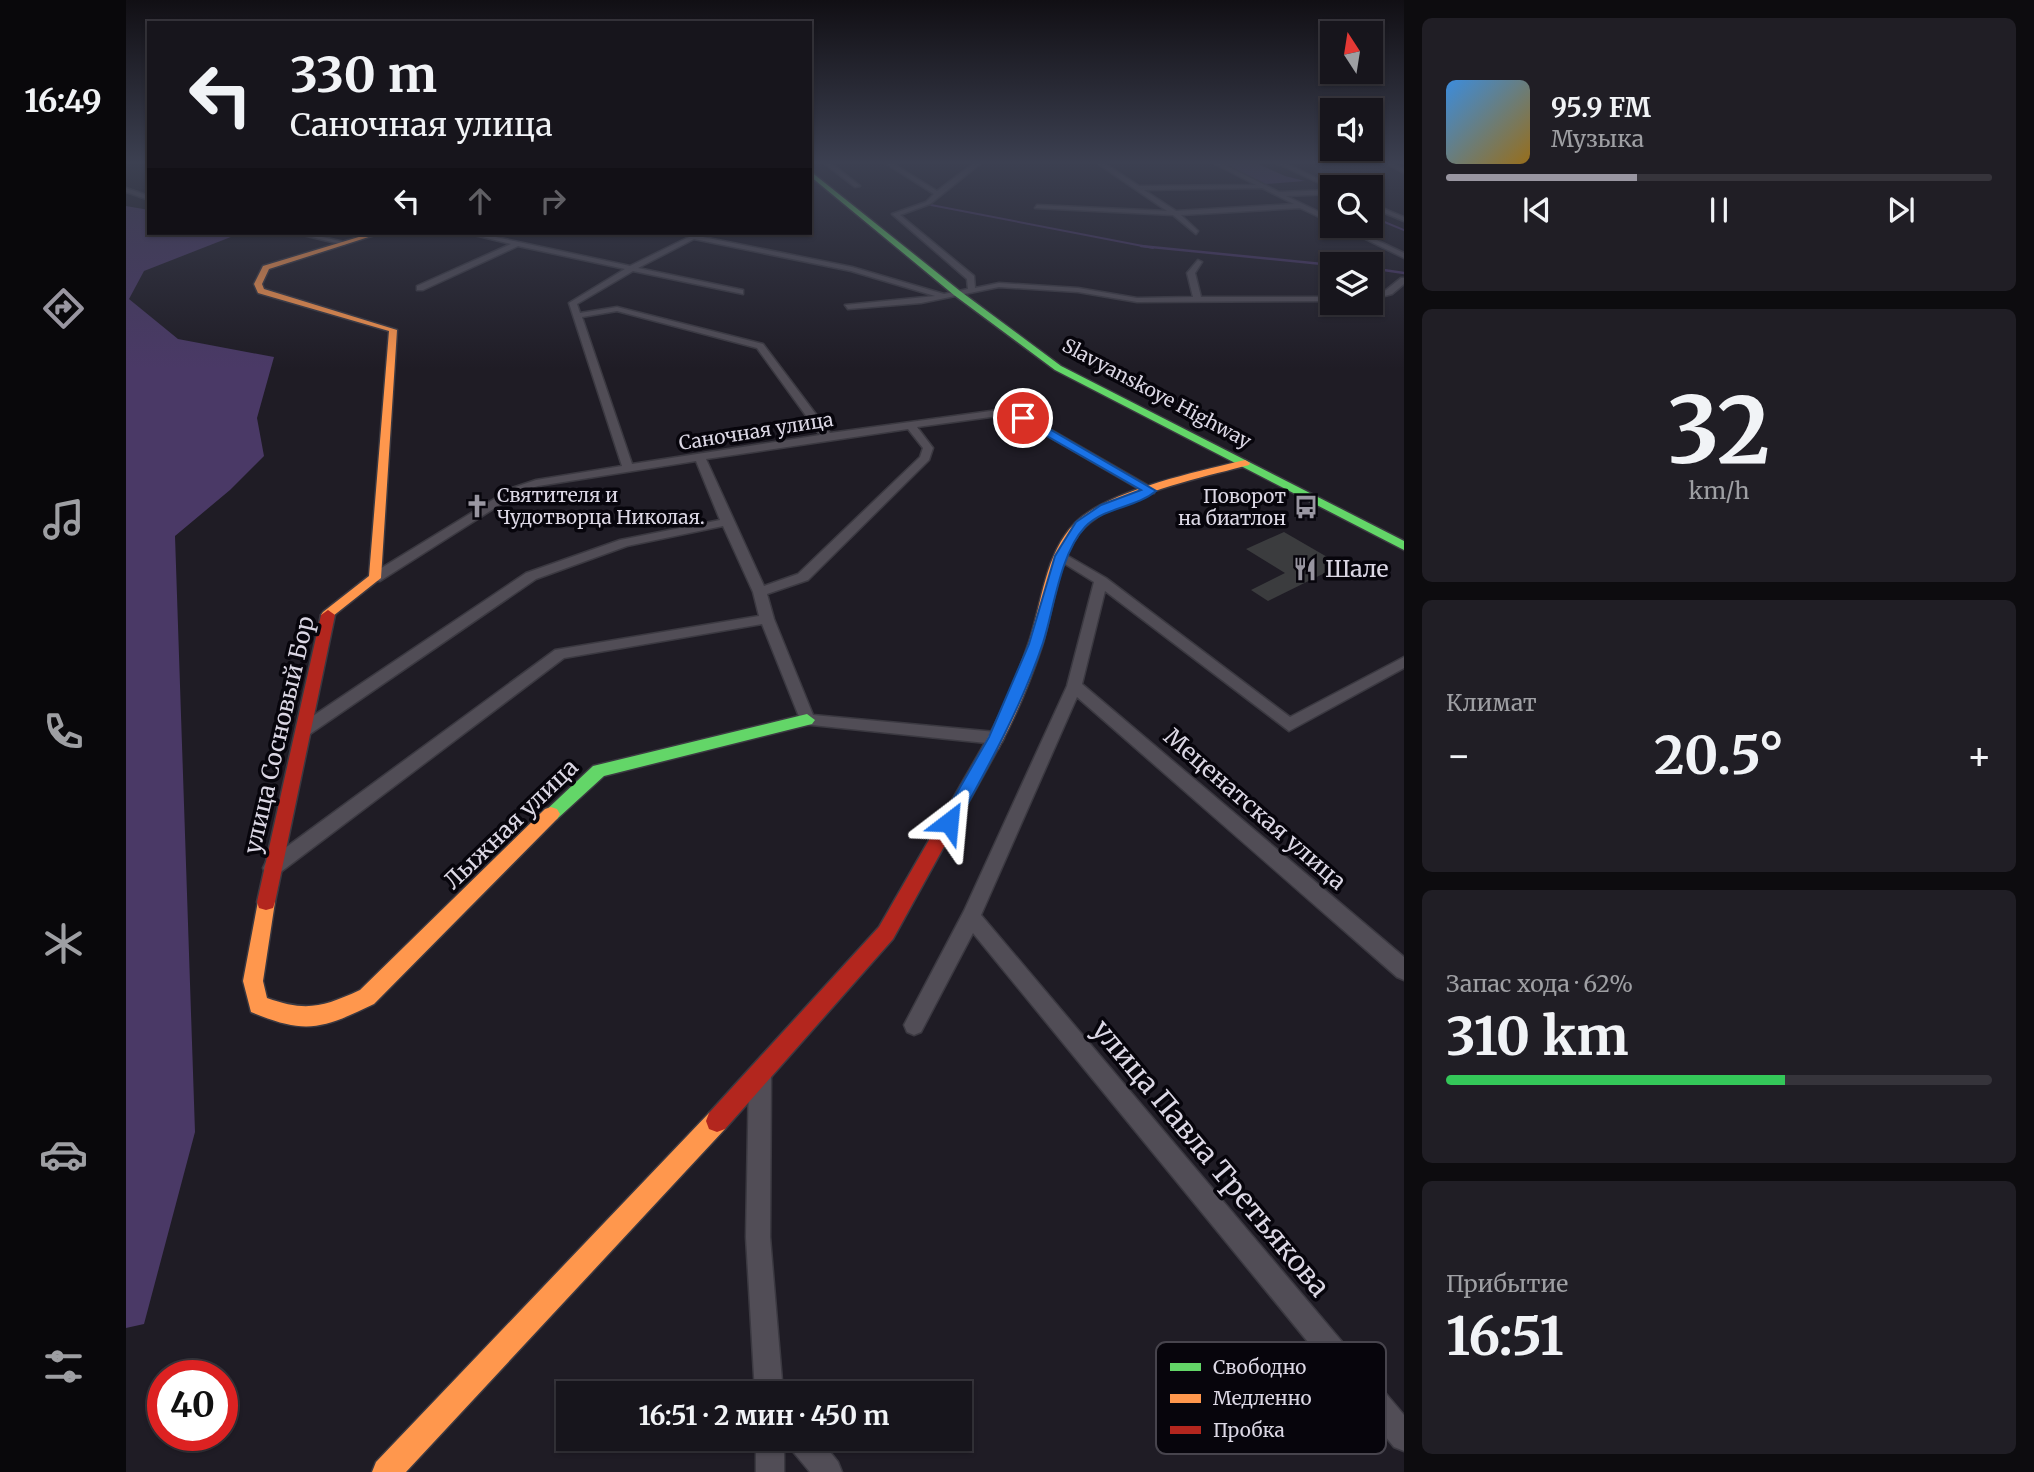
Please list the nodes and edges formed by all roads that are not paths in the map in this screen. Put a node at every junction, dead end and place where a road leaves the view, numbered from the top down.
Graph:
1 (882, 232) edge
2 (916, 232) edge
3 (307, 235) edge
4 (371, 235) edge
5 (479, 235) edge
6 (526, 235) edge
7 (690, 235) edge
8 (1367, 238) edge
9 (344, 243) junction
10 (519, 243) junction
11 (529, 246) junction
12 (1404, 256) edge
13 (1198, 262) dead end
14 (632, 268) junction
15 (1404, 280) edge
16 (420, 288) dead end
17 (740, 292) dead end
18 (956, 292) junction
19 (1383, 294) edge
20 (1320, 299) edge
21 (1198, 300) junction
22 (848, 307) dead end
23 (576, 316) junction
24 (912, 426) junction
25 (827, 437) junction
26 (700, 458) junction
27 (1244, 463) junction
28 (628, 468) junction
29 (1150, 491) junction
30 (727, 522) junction
31 (1404, 545) edge
32 (1061, 556) junction
33 (375, 578) junction
34 (1101, 581) junction
35 (760, 592) junction
36 (767, 619) junction
37 (1404, 662) edge
38 (1074, 686) junction
39 (807, 720) junction
40 (304, 730) junction
41 (996, 738) junction
42 (272, 868) junction
43 (971, 917) junction
44 (1404, 970) edge
45 (282, 1016) joint
46 (914, 1025) dead end
47 (760, 1075) junction
48 (1325, 1342) edge
49 (768, 1381) edge
50 (1386, 1415) edge
51 (1404, 1437) edge
52 (770, 1451) edge
53 (811, 1451) edge
54 (386, 1472) edge
55 (770, 1472) edge
56 (828, 1472) edge

1 - 18 street, Slavyanskoye Highway
2 - 18 street
3 - 9 street
4 - 9 street
5 - 10 street
6 - 11 street
7 - 14 street
7 - 18 street
8 - 12 street
9 - 33 street
10 - 11 street
10 - 16 street
11 - 14 street
13 - 21 street
14 - 17 street
14 - 23 street
15 - 19 street
18 - 21 street
18 - 22 street
18 - 27 street, Slavyanskoye Highway
20 - 21 street
23 - 25 street
23 - 28 street
24 - 25 street, Саночная улица
24 - 29 street, Саночная улица
24 - 35 street
25 - 26 street, Саночная улица
26 - 28 street, Саночная улица
26 - 30 street
27 - 29 street
27 - 31 street, Slavyanskoye Highway
28 - 33 street, Саночная улица
29 - 32 street
30 - 35 street
30 - 40 street
32 - 34 street
32 - 41 street
33 - 40 street, улица Сосновый Бор
34 - 37 street
34 - 38 street
35 - 36 street
36 - 39 street
36 - 42 street
38 - 43 street
38 - 44 street, Меценатская улица
39 - 41 street, Лыжная улица
39 - 45 street, Лыжная улица
40 - 42 street, улица Сосновый Бор
41 - 47 street
42 - 45 street, улица Сосновый Бор
43 - 46 street
43 - 48 street, улица Павла Третьякова
47 - 49 street
47 - 54 street
50 - 51 street, улица Павла Третьякова
52 - 55 street
53 - 56 street

